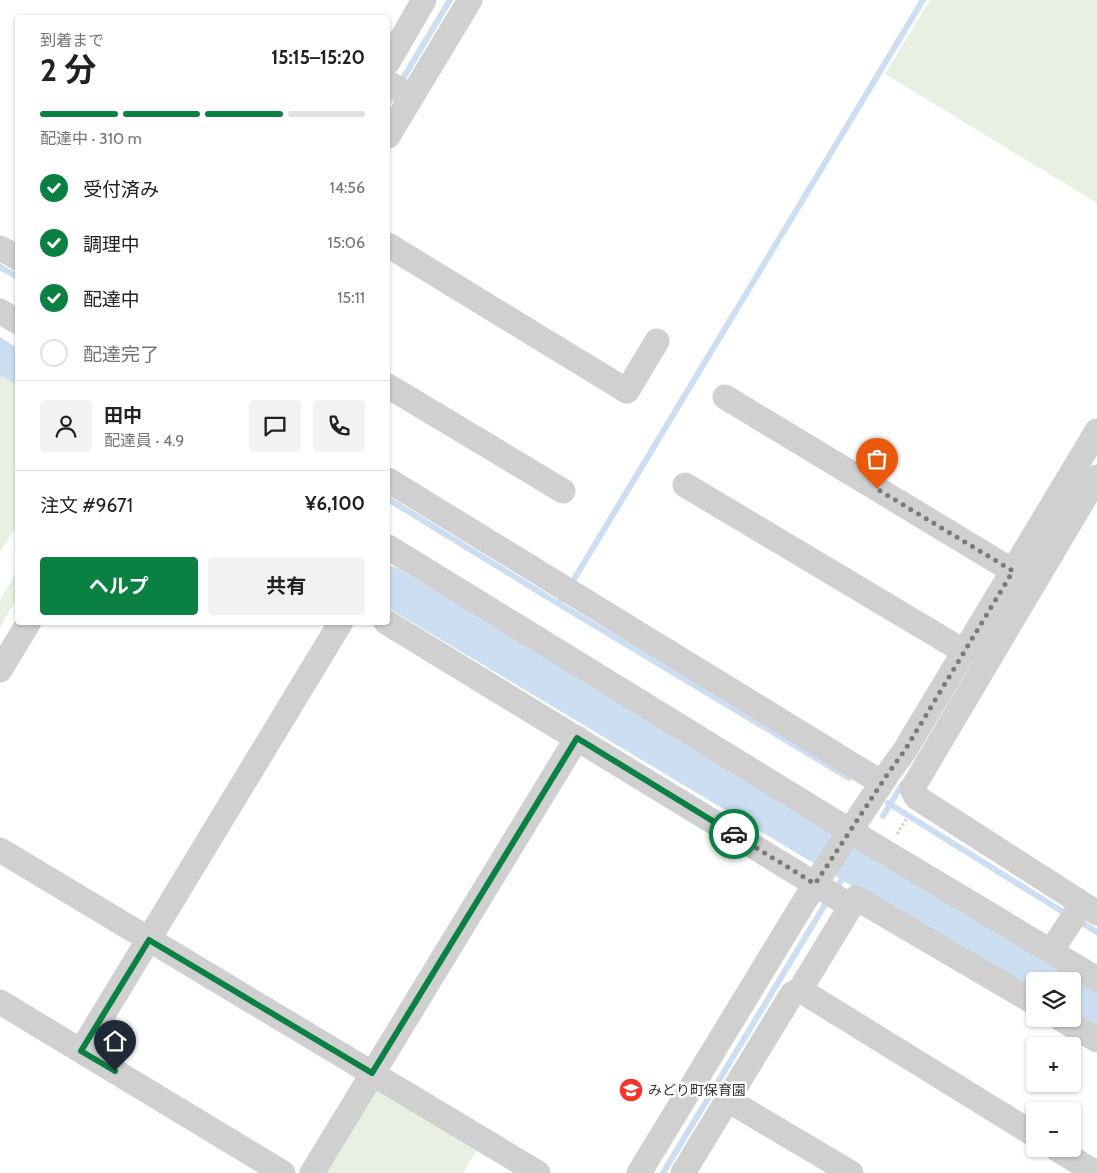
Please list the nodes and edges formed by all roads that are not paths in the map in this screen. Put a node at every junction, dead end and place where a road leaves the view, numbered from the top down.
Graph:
1 (424, 0) edge
2 (470, 0) edge
3 (396, 84) edge
4 (390, 123) edge
5 (390, 246) edge
6 (0, 248) edge
7 (15, 256) edge
8 (0, 311) edge
9 (15, 320) edge
10 (657, 341) dead end
11 (390, 387) edge
12 (725, 397) dead end
13 (1097, 430) edge
14 (1097, 477) edge
15 (390, 481) edge
16 (685, 485) dead end
17 (563, 491) dead end
18 (390, 548) edge
19 (1018, 582) junction
20 (390, 624) edge
21 (27, 625) edge
22 (339, 625) edge
23 (965, 652) junction
24 (0, 670) edge
25 (577, 738) junction
26 (897, 783) junction
27 (848, 835) junction
28 (0, 850) edge
29 (832, 891) junction
30 (1081, 913) edge
31 (149, 940) junction
32 (1051, 951) junction
33 (1097, 979) edge
34 (800, 990) junction
35 (1026, 998) edge
36 (0, 1002) edge
37 (1075, 1027) edge
38 (1097, 1040) edge
39 (81, 1051) junction
40 (372, 1073) junction
41 (714, 1097) junction
42 (1026, 1129) edge
43 (1070, 1157) edge
44 (284, 1173) edge
45 (312, 1173) edge
46 (538, 1173) edge
47 (639, 1173) edge
48 (683, 1173) edge
49 (851, 1173) edge
50 (1096, 1173) edge

1 - 3 street
2 - 3 street
3 - 4 street
5 - 10 street
6 - 7 street
8 - 9 street
11 - 17 street
12 - 19 street
13 - 19 street
14 - 19 street
15 - 26 street
16 - 23 street
18 - 27 street
19 - 23 street
19 - 26 street
20 - 25 street
21 - 24 street
22 - 31 street
23 - 26 street
25 - 29 street
25 - 40 street
26 - 27 street
26 - 30 street
27 - 29 street
27 - 32 street
28 - 31 street
29 - 34 street
29 - 35 street
29 - 41 street
30 - 32 street
31 - 39 street
31 - 40 street
32 - 33 street
34 - 41 street
34 - 42 street
36 - 39 street
37 - 38 street
39 - 44 street
40 - 45 street
40 - 46 street
41 - 47 street
41 - 48 street
41 - 49 street
43 - 50 street

